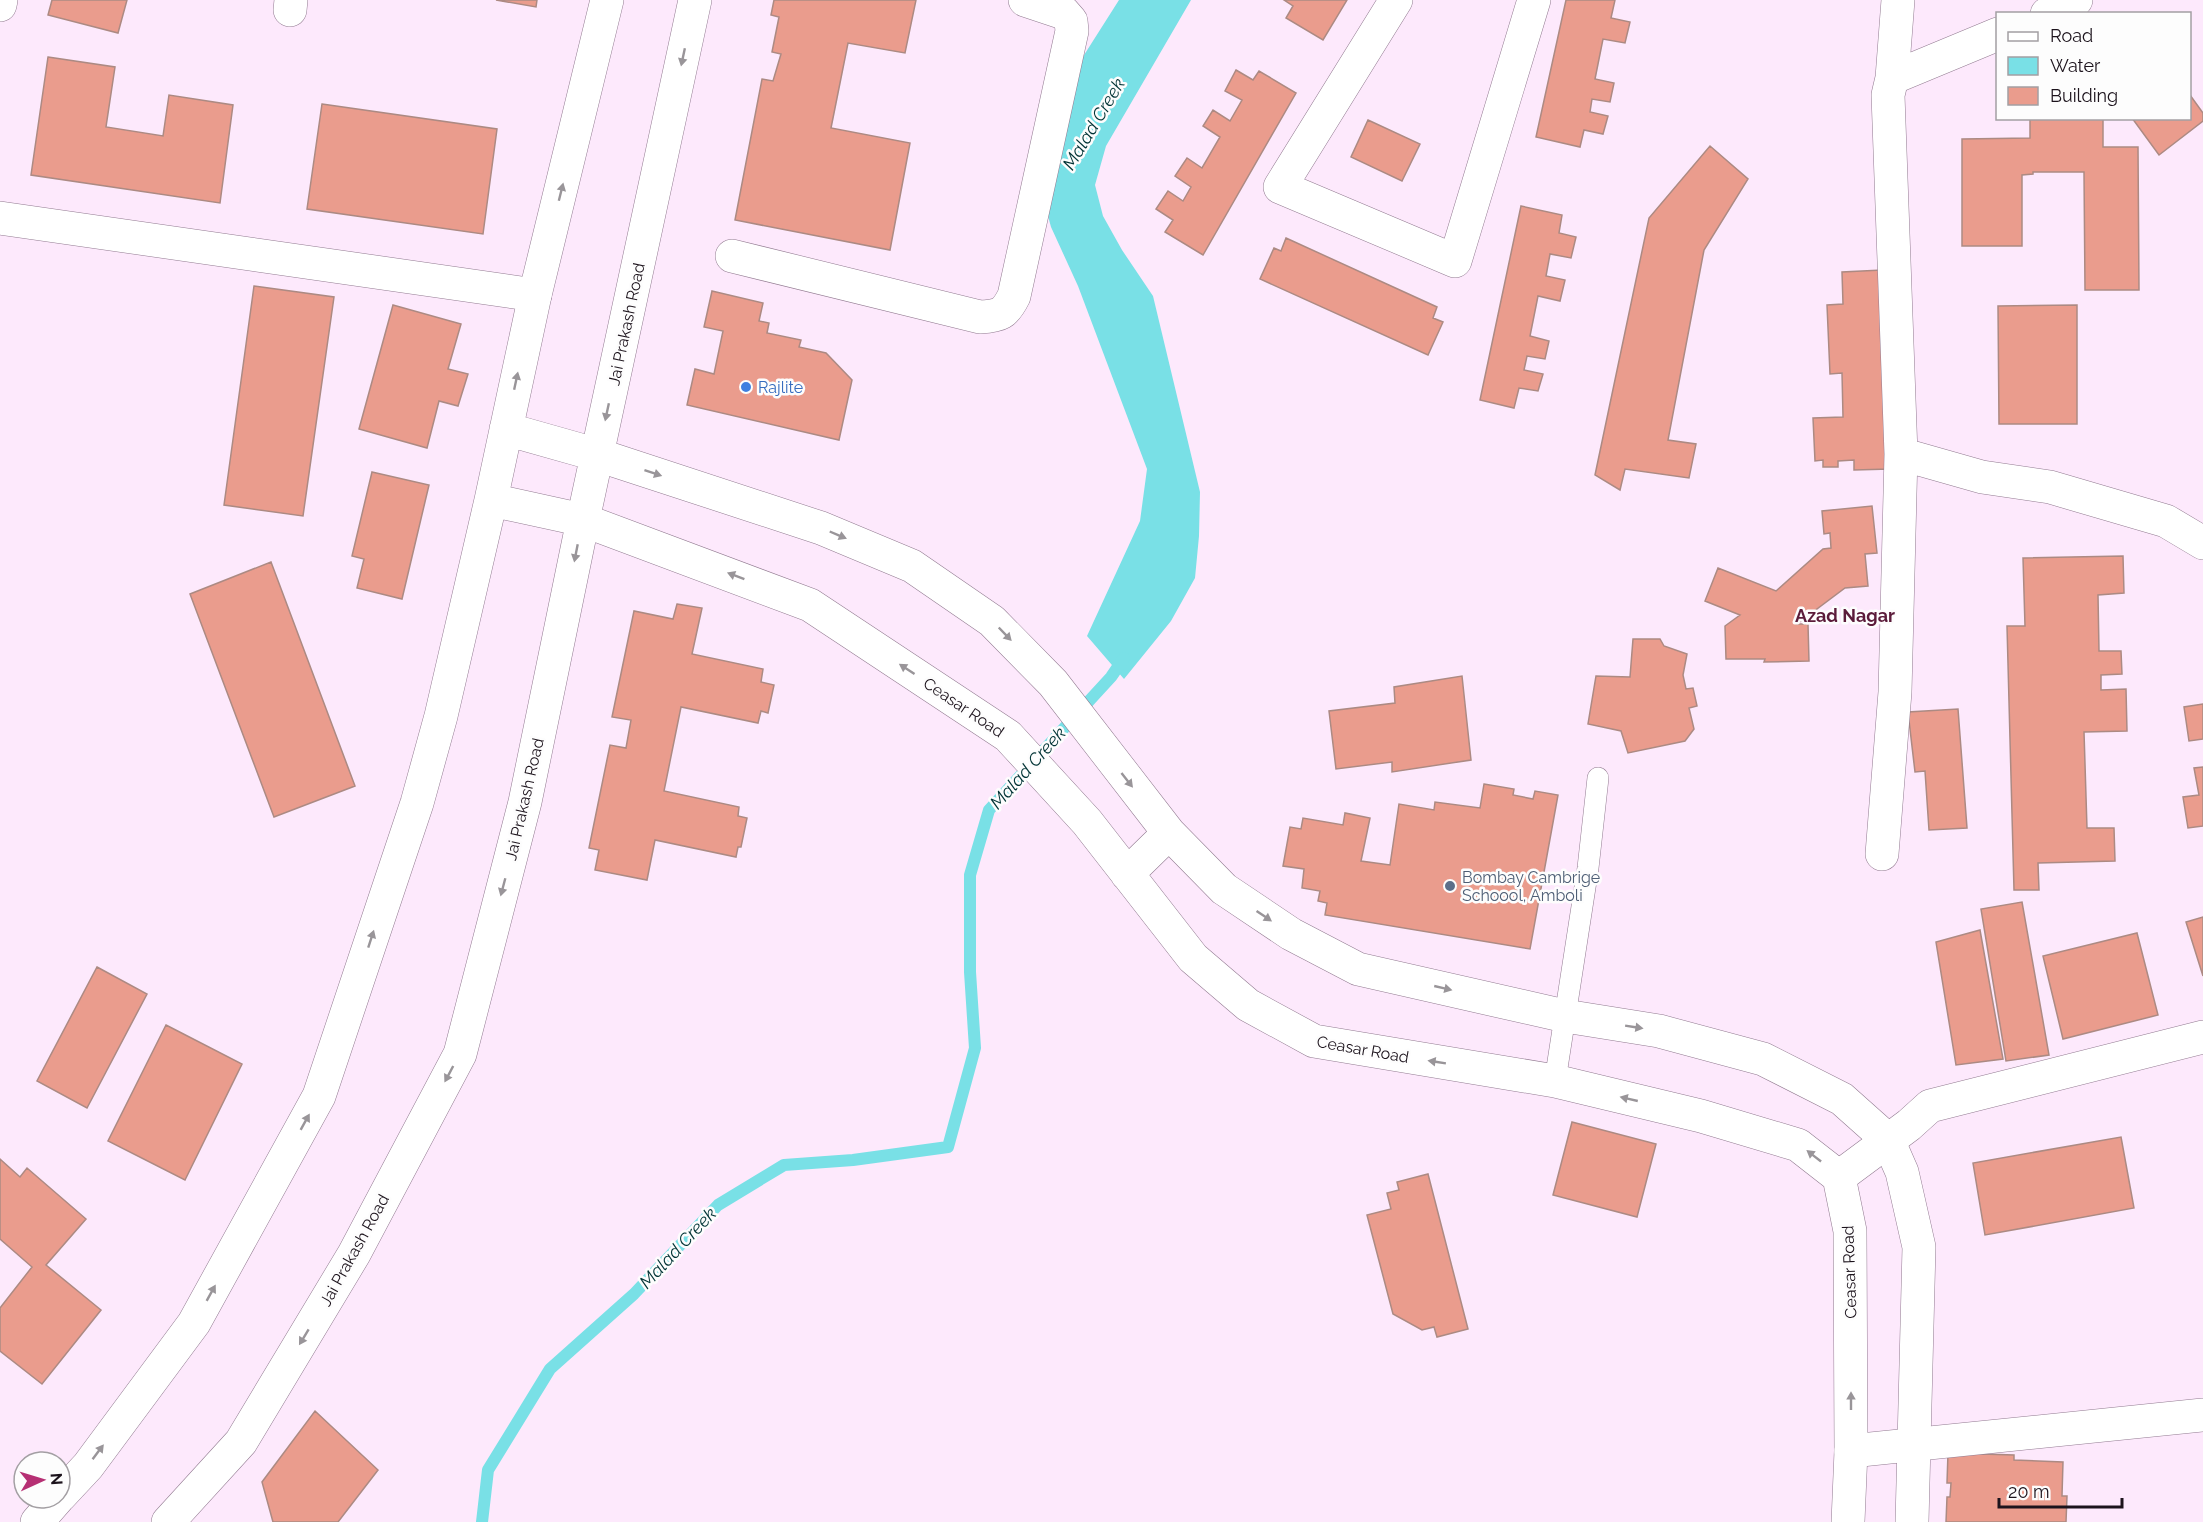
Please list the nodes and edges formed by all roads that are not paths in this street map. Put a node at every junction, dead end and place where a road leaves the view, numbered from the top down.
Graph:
1 (1, 0) edge
2 (607, 0) edge
3 (695, 0) edge
4 (1025, 0) edge
5 (1396, 0) edge
6 (1534, 0) edge
7 (1898, 0) edge
8 (2076, 0) edge
9 (0, 5) edge
10 (2051, 12) edge
11 (1996, 35) edge
12 (1892, 78) junction
13 (0, 218) edge
14 (732, 256) dead end
15 (535, 295) junction
16 (506, 429) junction
17 (1901, 454) junction
18 (598, 455) junction
19 (491, 500) junction
20 (583, 520) junction
21 (2203, 543) edge
22 (1598, 778) dead end
23 (1168, 833) junction
24 (1882, 854) dead end
25 (1127, 874) junction
26 (1565, 1016) junction
27 (2203, 1037) edge
28 (1555, 1081) junction
29 (1888, 1140) junction
30 (1839, 1177) junction
31 (2203, 1415) edge
32 (1914, 1445) junction
33 (1851, 1451) junction
34 (72, 1483) edge
35 (48, 1510) edge
36 (37, 1522) edge
37 (168, 1522) edge
38 (1848, 1522) edge
39 (1912, 1522) edge

1 - 9 main road
15 -> 2 main road
3 -> 18 main road, Jai Prakash Road
4 - 14 main road
5 - 6 main road
7 - 12 main road
8 - 10 main road
11 - 12 main road
12 - 17 main road
13 - 15 main road
16 -> 15 main road
16 - 18 main road
16 - 19 main road
17 - 21 main road
17 - 24 main road
18 - 20 main road, Jai Prakash Road
18 -> 23 main road
19 - 20 main road, Ceasar Road
34 -> 19 main road
25 -> 20 main road, Ceasar Road
20 -> 37 main road, Jai Prakash Road
22 - 26 lane
23 - 25 main road
23 -> 26 main road
28 -> 25 main road, Ceasar Road
26 - 28 lane
26 -> 29 main road
27 - 29 main road
30 -> 28 main road, Ceasar Road
29 - 30 main road
29 - 32 main road
33 -> 30 main road, Ceasar Road
31 - 32 main road
32 - 33 main road
32 - 39 main road
33 - 38 main road, Ceasar Road
35 - 36 main road

